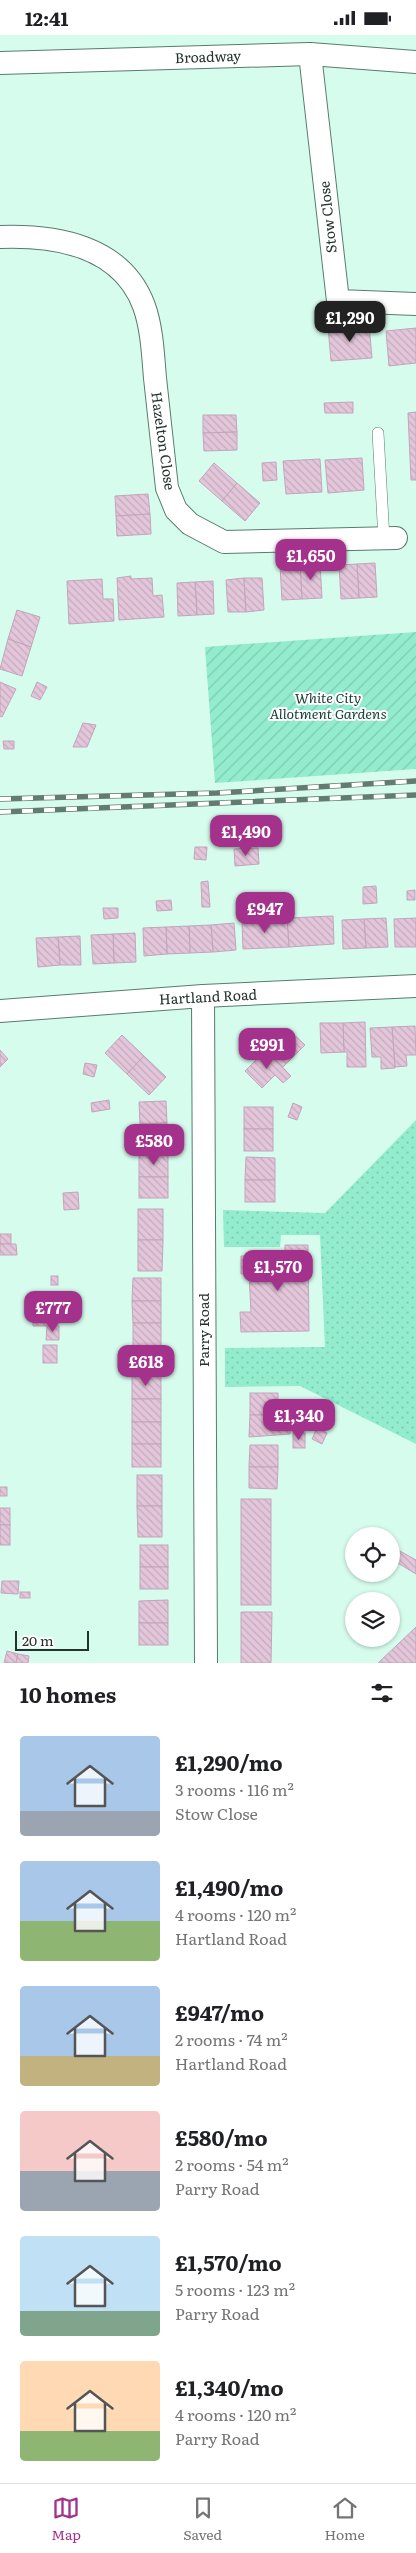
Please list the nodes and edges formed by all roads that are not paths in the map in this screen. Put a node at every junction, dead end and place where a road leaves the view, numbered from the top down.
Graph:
1 (310, 54) junction
2 (0, 63) edge
3 (416, 63) edge
4 (0, 237) edge
5 (416, 305) edge
6 (378, 433) dead end
7 (390, 539) joint
8 (416, 986) edge
9 (203, 996) junction
10 (0, 1011) edge
11 (206, 1663) edge

1 - 2 street, Broadway
1 - 3 street, Broadway
1 - 5 street, Stow Close
4 - 7 street, Hazelton Close
6 - 7 lane
8 - 9 street, Hartland Road
9 - 10 street, Hartland Road
9 - 11 street, Parry Road

